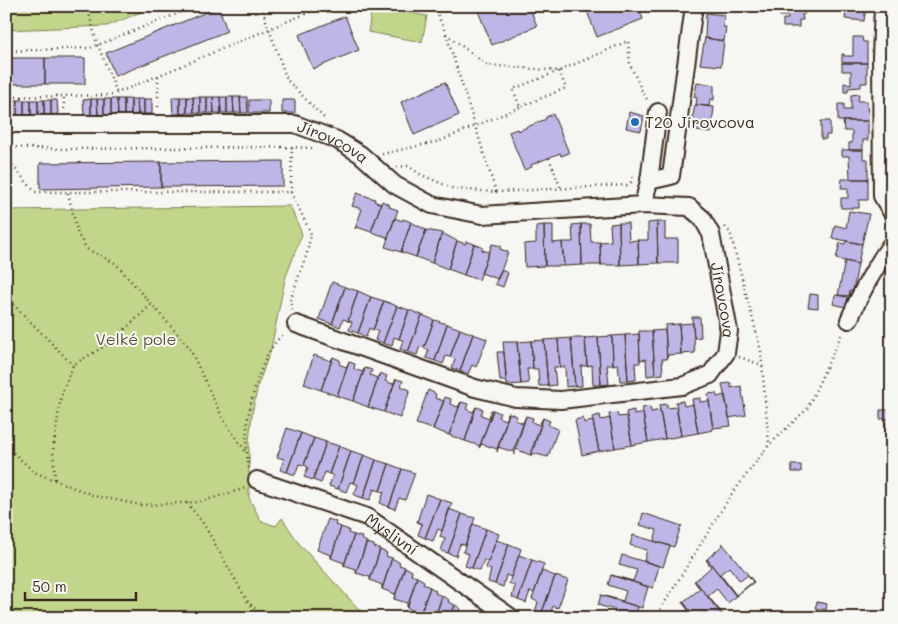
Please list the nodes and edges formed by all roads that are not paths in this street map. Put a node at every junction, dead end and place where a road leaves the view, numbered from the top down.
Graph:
1 (694, 6) edge
2 (883, 6) edge
3 (658, 112) road end
4 (6, 124) edge
5 (649, 181) junction
6 (643, 205) junction
7 (892, 213) edge
8 (892, 243) edge
9 (849, 320) road end
10 (296, 324) road end
11 (253, 476) road end
12 (512, 618) edge

1 - 5 street
2 - 7 street
3 - 5 street
4 - 6 street, Jírovcova
5 - 6 street
6 - 10 street, Jírovcova
8 - 9 street
11 - 12 street, Myslivní

